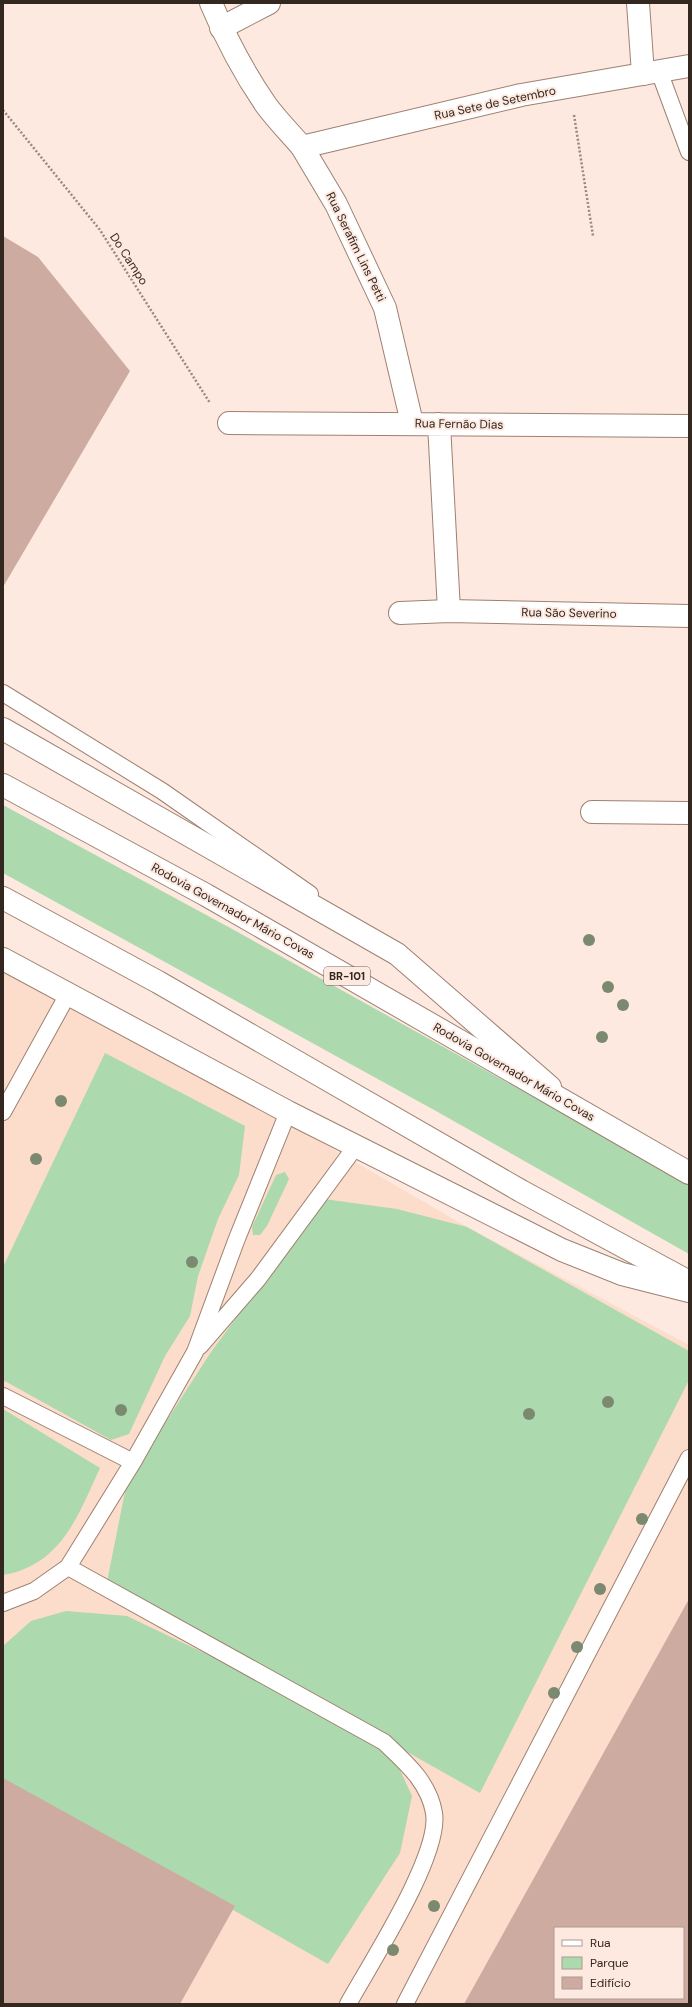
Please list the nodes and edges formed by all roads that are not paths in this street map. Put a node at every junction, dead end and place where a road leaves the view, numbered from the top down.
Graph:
1 (211, 3) edge
2 (269, 3) edge
3 (638, 3) edge
4 (221, 28) junction
5 (689, 66) edge
6 (651, 73) junction
7 (302, 147) junction
8 (689, 152) edge
9 (229, 423) road end
10 (412, 423) junction
11 (439, 424) junction
12 (689, 426) edge
13 (449, 611) junction
14 (400, 613) dead end
15 (689, 616) edge
16 (3, 693) edge
17 (3, 729) edge
18 (3, 785) edge
19 (592, 812) dead end
20 (689, 813) edge
21 (3, 898) edge
22 (397, 954) junction
23 (4, 961) edge
24 (68, 994) junction
25 (570, 1104) junction
26 (3, 1112) edge
27 (288, 1112) junction
28 (356, 1146) junction
29 (689, 1172) edge
30 (689, 1282) edge
31 (689, 1291) edge
32 (195, 1352) junction
33 (3, 1396) edge
34 (689, 1458) edge
35 (133, 1462) junction
36 (68, 1567) junction
37 (3, 1603) edge
38 (348, 2004) edge
39 (405, 2004) edge

1 - 4 main road, Rua Serafim Lins Petti
2 - 4 main road
3 - 6 main road
4 - 7 main road, Rua Serafim Lins Petti
5 - 6 main road, Rua Sete de Setembro
6 - 7 main road, Rua Sete de Setembro
6 - 8 lane
7 - 10 main road, Rua Serafim Lins Petti
9 - 10 main road, Rua Fernão Dias
10 - 11 main road, Rua Fernão Dias
11 - 12 main road, Rua Fernão Dias
11 - 13 main road
13 - 14 main road, Rua São Severino
13 - 15 main road, Rua São Severino
16 - 22 lane
17 - 22 main road
18 - 25 main road, Rodovia Governador Mário Covas / BR-101
19 - 20 main road
21 - 30 main road
22 - 25 main road
23 - 24 main road
24 - 26 lane
24 - 27 main road
25 - 29 main road, Rodovia Governador Mário Covas / BR-101
27 - 28 main road
27 - 32 lane
28 - 31 main road
28 - 32 lane
32 - 35 lane
33 - 35 lane
34 - 39 lane
35 - 36 lane
36 - 37 lane
36 - 38 lane

